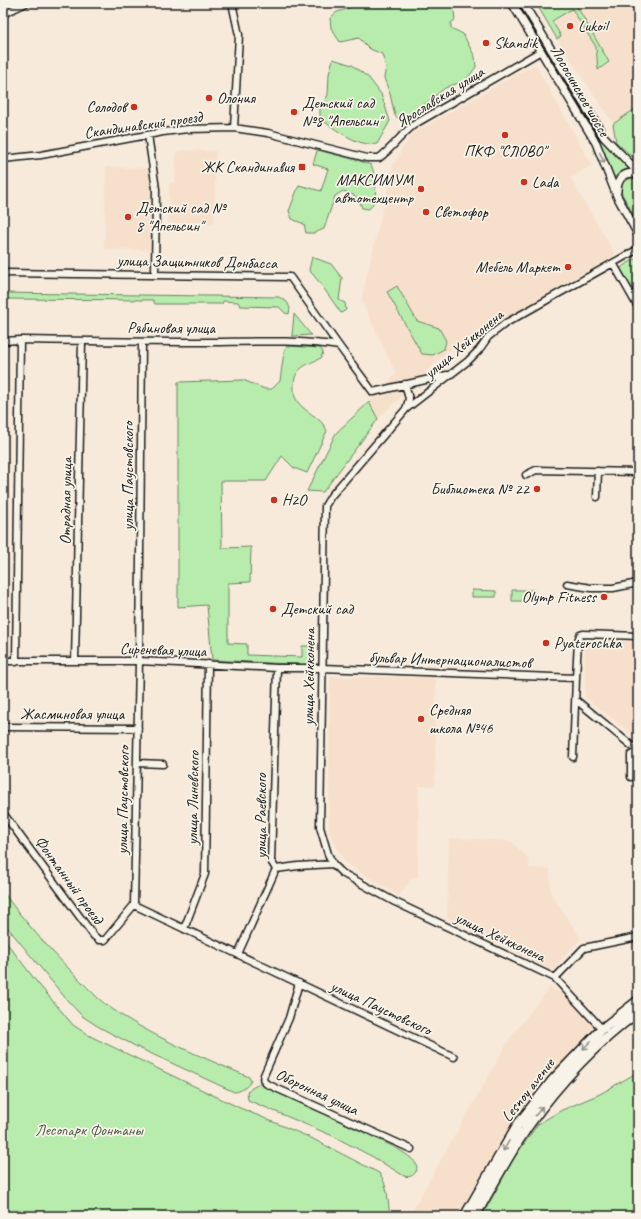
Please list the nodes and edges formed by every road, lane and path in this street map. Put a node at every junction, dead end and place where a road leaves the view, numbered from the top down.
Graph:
1 (26, 3) edge
2 (232, 3) edge
3 (512, 3) edge
4 (523, 3) edge
5 (3, 14) edge
6 (541, 51) junction
7 (234, 128) junction
8 (148, 135) junction
9 (379, 158) joint
10 (3, 159) edge
11 (638, 173) edge
12 (617, 196) junction
13 (638, 234) edge
14 (638, 250) edge
15 (613, 263) junction
16 (3, 273) edge
17 (154, 275) junction
18 (638, 307) edge
19 (20, 340) junction
20 (3, 341) edge
21 (82, 341) junction
22 (142, 342) junction
23 (339, 346) junction
24 (450, 375) junction
25 (405, 384) junction
26 (406, 409) junction
27 (598, 471) junction
28 (638, 472) edge
29 (526, 475) dead end
30 (597, 497) dead end
31 (638, 583) edge
32 (567, 584) dead end
33 (638, 636) edge
34 (3, 661) edge
35 (139, 661) junction
36 (16, 662) junction
37 (76, 662) junction
38 (208, 664) junction
39 (276, 668) junction
40 (322, 668) junction
41 (576, 678) junction
42 (576, 700) junction
43 (6, 727) dead end
44 (138, 728) junction
45 (638, 751) edge
46 (573, 757) dead end
47 (137, 764) junction
48 (163, 764) dead end
49 (631, 777) dead end
50 (3, 813) edge
51 (333, 864) junction
52 (276, 869) junction
53 (134, 905) junction
54 (184, 929) junction
55 (638, 937) edge
56 (238, 954) junction
57 (555, 978) junction
58 (299, 983) junction
59 (638, 1001) edge
60 (638, 1012) edge
61 (602, 1030) junction
62 (454, 1057) dead end
63 (411, 1149) dead end
64 (492, 1177) junction
65 (483, 1193) junction
66 (465, 1216) edge
67 (475, 1216) edge

1 - 5 street
2 - 7 street
3 - 6 street, Лососинское шоссе
4 - 11 street, Лососинское шоссе
6 - 9 street, Ярославская улица
6 -> 12 street, Лососинское шоссе
7 - 8 street, Скандинавский проезд
7 - 9 street, Скандинавский проезд
8 - 10 street, Скандинавский проезд
8 - 17 street
11 - 12 street
12 - 13 street, Лососинское шоссе
14 - 15 street, улица Хейкконена
15 - 18 street
15 - 24 street, улица Хейкконена
16 - 17 street, улица Защитников Донбасса
17 - 23 street, улица Защитников Донбасса
19 - 20 street, Рябиновая улица
19 - 21 street, Рябиновая улица
19 - 36 street
21 - 22 street, Рябиновая улица
21 - 37 street, Отрадная улица
22 - 23 street, Рябиновая улица
22 - 35 street, улица Паустовского
23 - 25 street, улица Защитников Донбасса
24 - 25 street, улица Защитников Донбасса
24 - 26 street, улица Хейкконена
25 - 26 street
26 - 40 street, улица Хейкконена
27 - 28 street
27 - 29 street
27 - 30 street
31 - 32 street
33 - 41 street
34 - 36 street, Сиреневая улица
35 - 37 street, Сиреневая улица
35 - 38 street, Сиреневая улица
35 - 44 street, улица Паустовского
36 - 37 street, Сиреневая улица
38 - 39 street, Сиреневая улица
38 - 54 street, улица Линевского
39 - 40 street, Сиреневая улица
39 - 52 street, улица Раевского
40 - 41 street, бульвар Интернационалистов
40 - 51 street, улица Хейкконена
41 - 42 street
42 - 45 street
42 - 46 street
43 - 44 street, Жасминовая улица
44 - 47 street, улица Паустовского
45 - 49 street
47 - 48 street
47 - 53 street, улица Паустовского
50 - 53 street, Фонтанный проезд
51 - 52 street
51 - 57 street, улица Хейкконена
52 - 56 street, улица Раевского
53 - 54 street, улица Паустовского
54 - 56 street, улица Паустовского
55 - 57 street
56 - 58 street, улица Паустовского
57 - 61 street, улица Хейкконена
58 - 62 street, улица Паустовского
58 - 63 street, Оборонная улица
59 - 61 main road, Lesnoy avenue
64 -> 60 main road, Lesnoy avenue
61 -> 64 main road, Lesnoy avenue
64 - 65 main road, Lesnoy avenue
65 - 66 main road, Lesnoy avenue
65 - 67 main road, Lesnoy avenue

